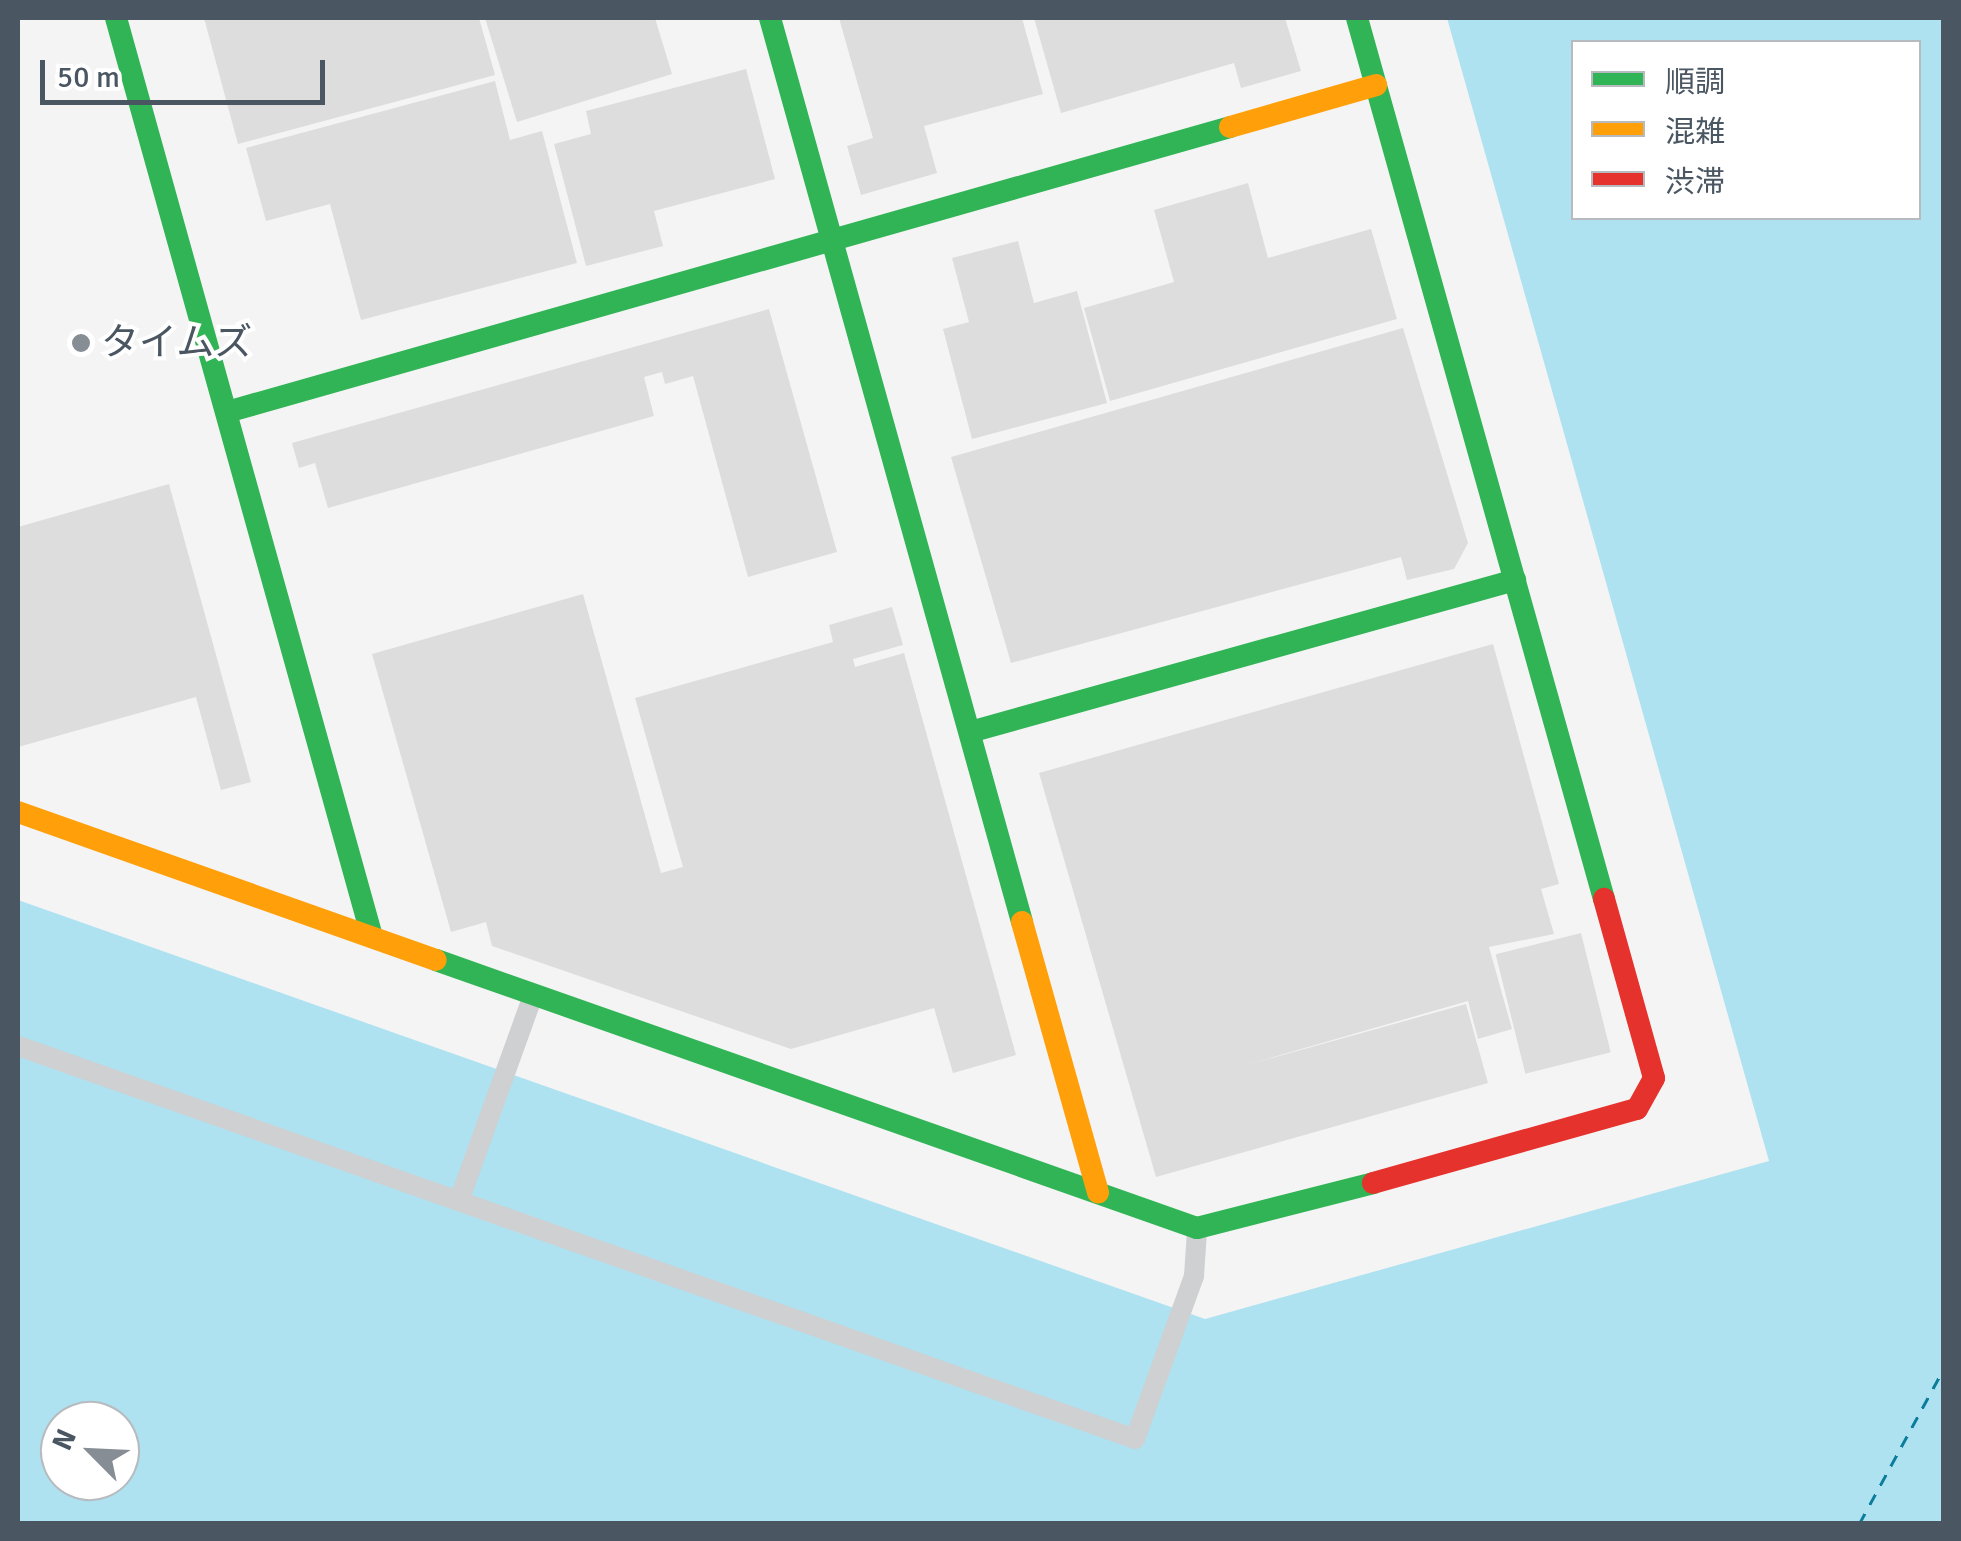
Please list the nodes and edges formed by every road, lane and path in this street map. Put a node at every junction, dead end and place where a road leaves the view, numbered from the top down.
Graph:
1 (116, 18) edge
2 (770, 18) edge
3 (1357, 18) edge
4 (1376, 85) junction
5 (832, 238) junction
6 (227, 412) junction
7 (1515, 580) junction
8 (970, 732) junction
9 (18, 812) edge
10 (372, 937) junction
11 (533, 996) junction
12 (18, 1046) edge
13 (1098, 1193) junction
14 (458, 1200) junction
15 (1198, 1228) junction

1 - 6 street
2 - 5 street
3 - 4 street
4 - 5 street
4 - 7 street
5 - 6 street
5 - 8 street
6 - 10 street
7 - 8 street
7 - 15 street
8 - 13 street
9 - 10 street
10 - 11 street
11 - 13 street
11 - 14 lane
12 - 14 lane
13 - 15 street
14 - 15 lane

